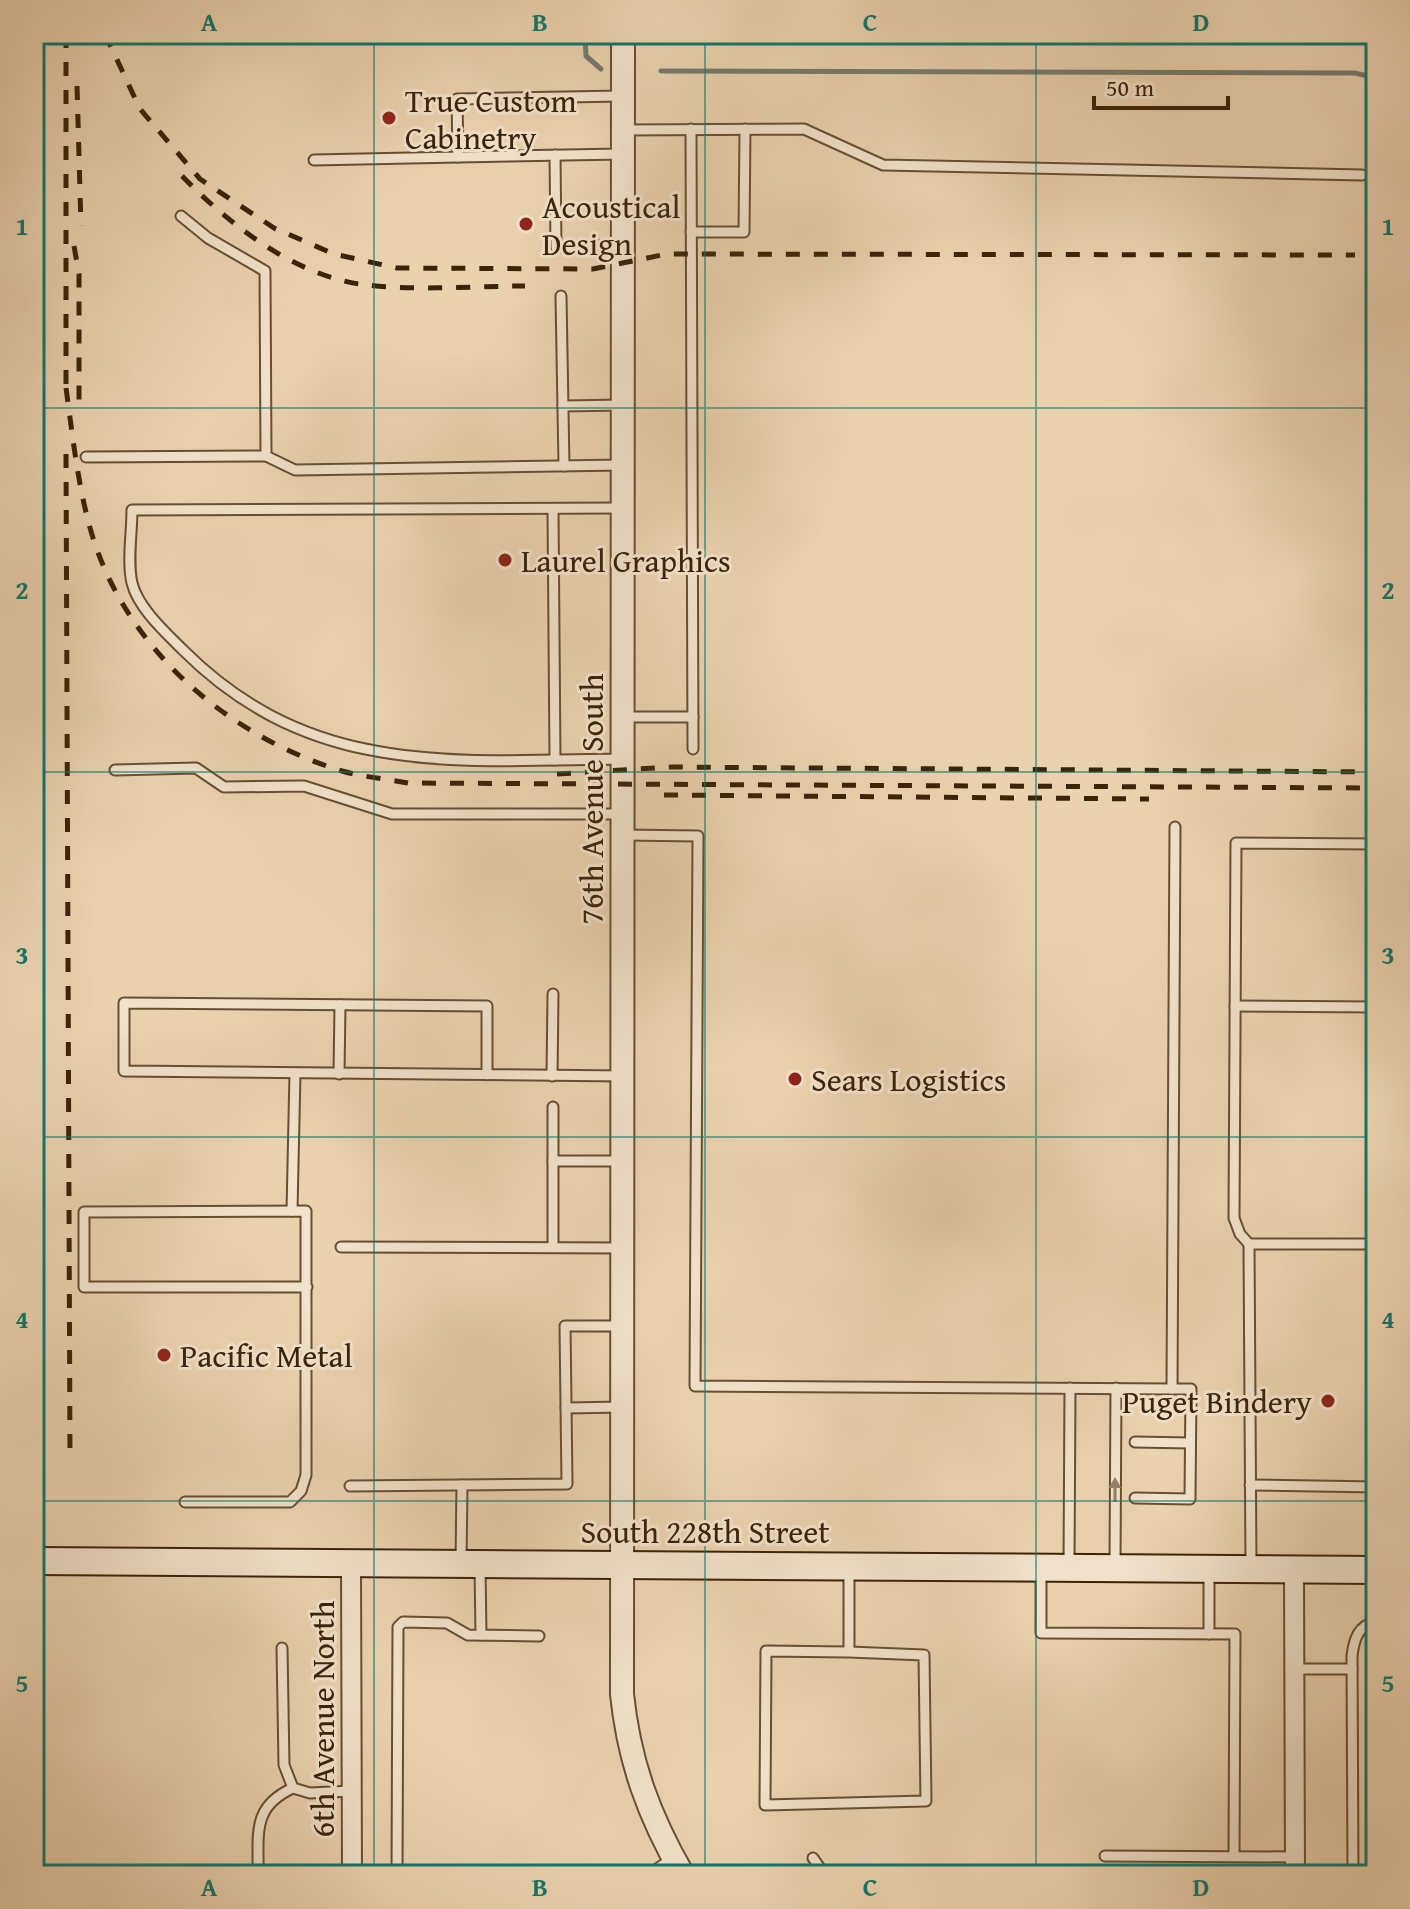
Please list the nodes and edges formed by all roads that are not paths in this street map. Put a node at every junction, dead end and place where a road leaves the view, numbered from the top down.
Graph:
1 (623, 34) edge
2 (622, 96) junction
3 (691, 129) junction
4 (745, 129) junction
5 (622, 130) junction
6 (622, 154) junction
7 (555, 155) junction
8 (458, 157) junction
9 (314, 160) dead end
10 (1362, 175) dead end
11 (181, 216) dead end
12 (691, 232) junction
13 (622, 245) junction
14 (561, 296) dead end
15 (623, 405) junction
16 (563, 406) junction
17 (266, 456) junction
18 (86, 457) dead end
19 (623, 465) junction
20 (564, 466) junction
21 (623, 508) junction
22 (553, 509) junction
23 (623, 717) junction
24 (693, 717) junction
25 (693, 749) dead end
26 (623, 759) junction
27 (555, 760) junction
28 (115, 770) dead end
29 (623, 824) junction
30 (1175, 827) dead end
31 (1376, 844) edge
32 (553, 994) dead end
33 (340, 1005) junction
34 (1235, 1006) junction
35 (1376, 1007) edge
36 (295, 1073) junction
37 (339, 1074) junction
38 (487, 1075) junction
39 (552, 1076) junction
40 (623, 1076) junction
41 (553, 1107) dead end
42 (553, 1161) junction
43 (623, 1161) junction
44 (292, 1211) junction
45 (1249, 1244) junction
46 (1376, 1244) edge
47 (341, 1247) dead end
48 (553, 1247) junction
49 (624, 1248) junction
50 (307, 1287) junction
51 (624, 1325) junction
52 (1070, 1388) junction
53 (1116, 1388) junction
54 (1172, 1389) junction
55 (624, 1407) junction
56 (566, 1408) junction
57 (1135, 1442) dead end
58 (1190, 1443) junction
59 (462, 1485) junction
60 (1250, 1485) junction
61 (350, 1486) dead end
62 (1376, 1487) edge
63 (1135, 1498) dead end
64 (185, 1502) dead end
65 (34, 1561) edge
66 (351, 1564) junction
67 (470, 1564) junction
68 (624, 1564) junction
69 (849, 1566) junction
70 (1041, 1567) junction
71 (1069, 1568) junction
72 (1115, 1568) junction
73 (1209, 1569) junction
74 (1251, 1569) junction
75 (1294, 1570) junction
76 (1376, 1570) edge
77 (1376, 1621) edge
78 (1209, 1634) junction
79 (481, 1635) junction
80 (539, 1636) dead end
81 (282, 1648) dead end
82 (849, 1652) junction
83 (1295, 1669) junction
84 (1352, 1669) junction
85 (293, 1788) junction
86 (352, 1791) junction
87 (1105, 1856) dead end
88 (1234, 1856) junction
89 (813, 1858) dead end
90 (678, 1866) edge
91 (1295, 1866) edge
92 (352, 1874) edge
93 (397, 1874) edge
94 (258, 1875) edge
95 (648, 1875) edge
96 (825, 1875) edge
97 (1353, 1875) edge

1 - 2 street, 76th Avenue South
2 - 5 street, 76th Avenue South
2 - 8 lane
3 - 4 lane
3 - 5 lane
3 - 12 lane
4 - 10 lane
4 - 12 lane
5 - 6 street, 76th Avenue South
6 - 7 lane
6 - 13 street, 76th Avenue South
7 - 8 lane
7 - 13 lane
8 - 9 lane
11 - 17 lane
12 - 24 lane
13 - 15 street, 76th Avenue South
14 - 16 lane
15 - 16 lane
15 - 19 street, 76th Avenue South
16 - 20 lane
17 - 18 lane
17 - 20 lane
19 - 20 lane
19 - 21 street, 76th Avenue South
21 - 22 lane
21 - 23 street, 76th Avenue South
22 - 27 lane
22 - 27 lane
23 - 24 lane
23 - 26 street, 76th Avenue South
24 - 25 lane
26 - 27 lane
26 - 29 street, 76th Avenue South
28 - 29 lane
29 - 40 street, 76th Avenue South
29 - 52 lane
30 - 54 lane
31 - 34 lane
32 - 39 lane
33 - 36 lane
33 - 37 lane
33 - 38 lane
34 - 35 lane
34 - 45 lane
36 - 37 lane
36 - 44 lane
37 - 38 lane
38 - 39 lane
39 - 40 lane
40 - 43 street, 76th Avenue South
41 - 42 lane
42 - 43 lane
42 - 48 lane
43 - 49 street, 76th Avenue South
44 - 50 lane
44 - 50 lane
45 - 46 lane
45 - 60 lane
47 - 48 lane
48 - 49 lane
49 - 51 street, 76th Avenue South
50 - 64 lane
51 - 55 street, 76th Avenue South
51 - 56 lane
52 - 53 lane
52 - 71 lane
53 - 54 lane
72 -> 53 lane
54 - 58 lane
55 - 56 lane
55 - 68 street, 76th Avenue South
56 - 59 lane
57 - 58 lane
58 - 63 lane
59 - 61 lane
59 - 67 lane
60 - 62 lane
60 - 74 lane
65 - 66 main road, South 228th Street
66 - 67 main road, South 228th Street
66 - 86 street, 6th Avenue North
67 - 68 main road, South 228th Street
67 - 79 lane
68 - 69 main road, South 228th Street
68 - 90 street, 76th Avenue South
69 - 70 main road, South 228th Street
69 - 82 lane
70 - 71 main road, South 228th Street
70 - 78 lane
71 - 72 main road, South 228th Street
72 - 73 main road, South 228th Street
73 - 74 main road, South 228th Street
73 - 78 lane
74 - 75 main road, South 228th Street
75 - 76 main road, South 228th Street
75 - 83 street
77 - 84 lane
78 - 88 lane
79 - 80 lane
79 - 93 lane
81 - 85 lane
82 - 82 lane
83 - 84 lane
83 - 91 street
84 - 97 lane
85 - 86 lane
85 - 94 lane
86 - 92 street, 6th Avenue North
87 - 88 lane
88 - 91 lane
89 - 96 lane
90 - 95 lane
92 - 93 lane

